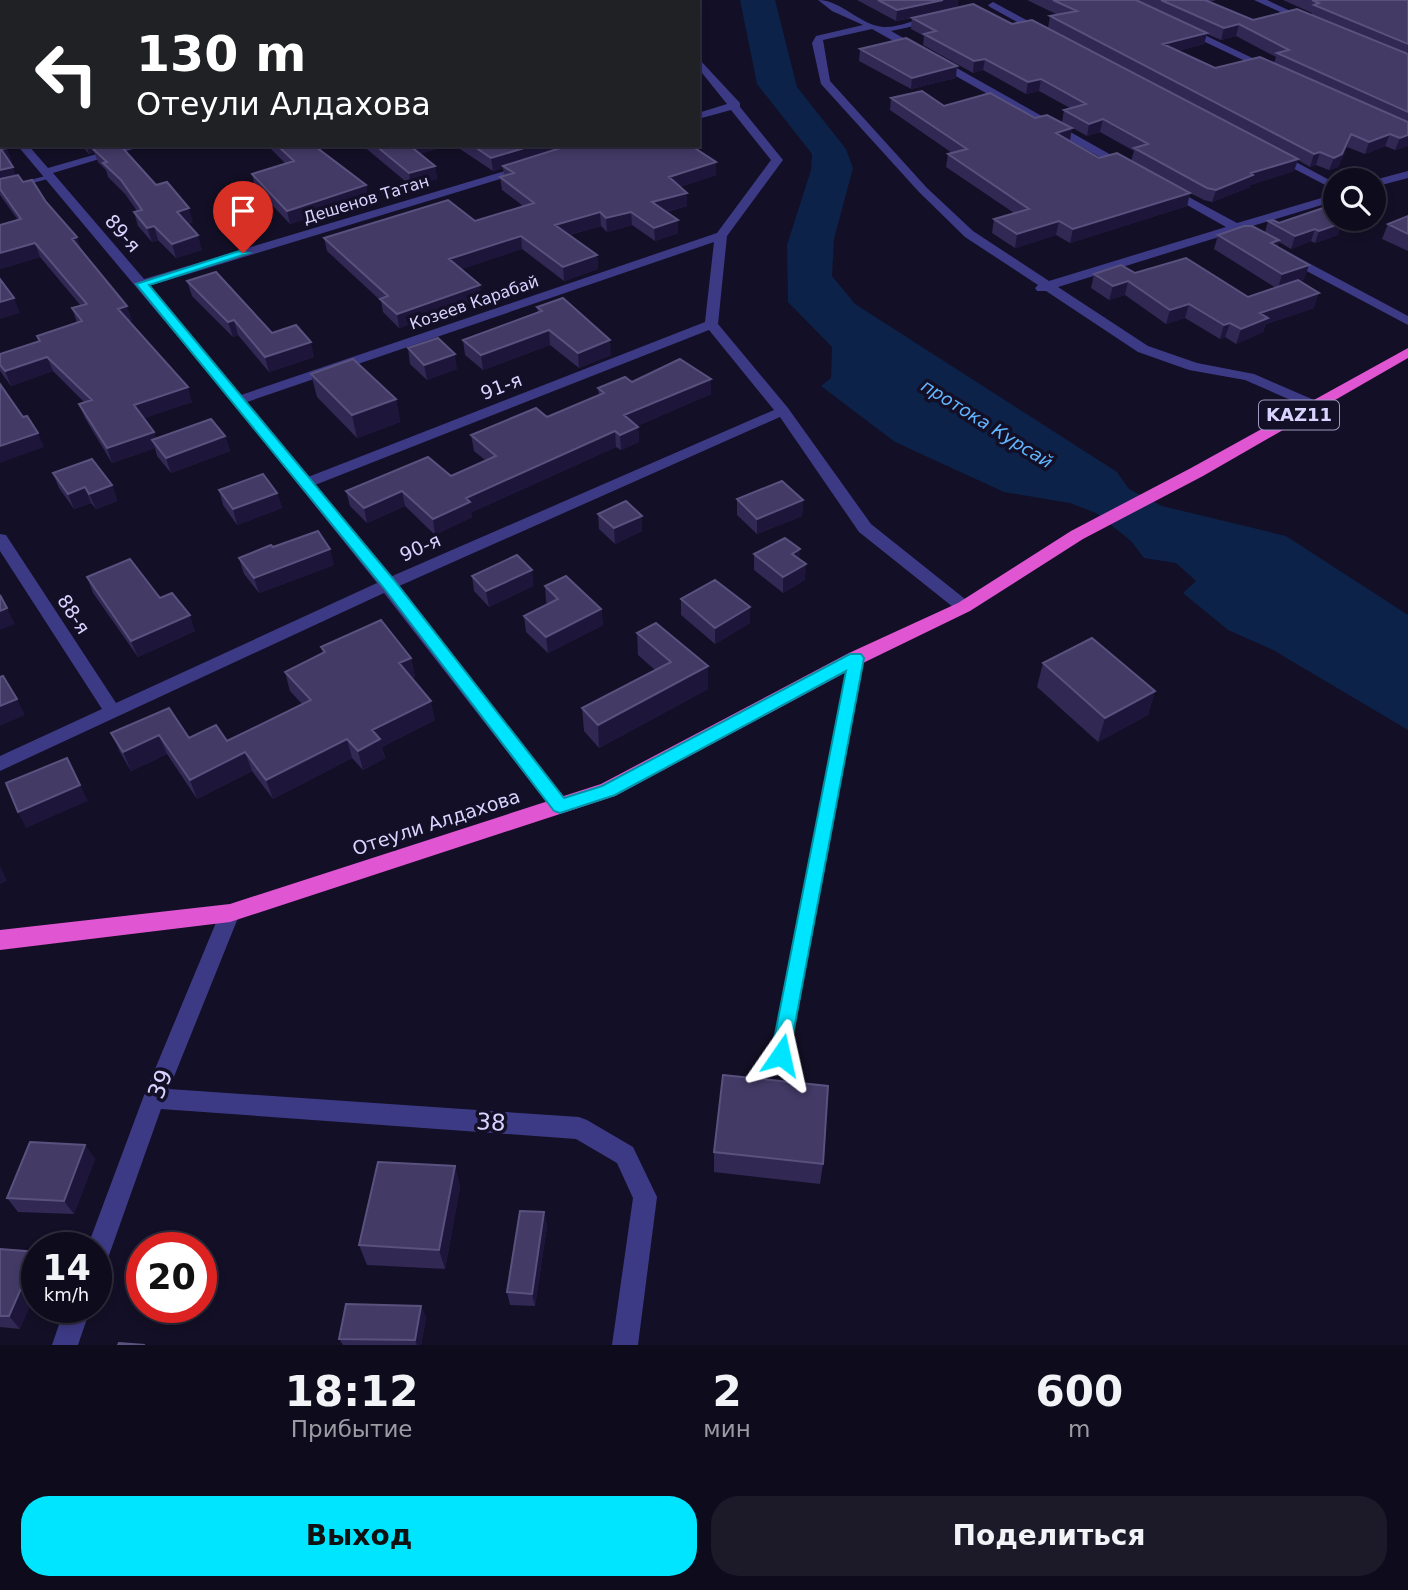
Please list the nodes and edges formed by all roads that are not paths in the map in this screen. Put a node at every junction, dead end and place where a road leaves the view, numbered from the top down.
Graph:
1 (823, 0) edge
2 (1259, 0) edge
3 (999, 3) edge
4 (980, 8) edge
5 (944, 17) edge
6 (1171, 23) edge
7 (1321, 27) edge
8 (877, 28) junction
9 (1054, 38) edge
10 (700, 63) edge
11 (1283, 75) edge
12 (736, 105) junction
13 (700, 115) edge
14 (24, 147) edge
15 (135, 147) edge
16 (1262, 148) edge
17 (534, 165) edge
18 (47, 174) junction
19 (1408, 174) edge
20 (1141, 175) edge
21 (1386, 180) edge
22 (1323, 181) edge
23 (1153, 182) edge
24 (0, 190) edge
25 (1323, 201) edge
26 (1236, 228) junction
27 (721, 236) junction
28 (142, 284) junction
29 (1040, 288) junction
30 (1408, 321) edge
31 (711, 324) junction
32 (1408, 352) edge
33 (237, 401) junction
34 (1316, 406) junction
35 (783, 411) junction
36 (304, 484) junction
37 (0, 538) edge
38 (389, 584) junction
39 (964, 607) junction
40 (856, 658) junction
41 (113, 712) junction
42 (0, 764) edge
43 (560, 806) junction
44 (230, 913) junction
45 (0, 940) edge
46 (781, 1055) dead end
47 (154, 1098) junction
48 (105, 1232) edge
49 (73, 1323) edge
50 (65, 1345) edge
51 (625, 1345) edge

1 - 8 street
2 - 7 street
3 - 4 street
3 - 9 street
5 - 8 street
6 - 11 street
8 - 20 street
8 - 29 street
10 - 12 street
12 - 13 street
12 - 27 street
14 - 18 street, 89-я
15 - 18 street
16 - 22 street
17 - 28 street, Дешенов Татан
18 - 24 lane
18 - 28 street, 89-я
19 - 21 street
23 - 26 street
25 - 26 street
26 - 29 street
26 - 30 street
27 - 31 street
27 - 33 street, Козеев Карабай
28 - 33 street, 89-я
29 - 34 street
31 - 35 street
31 - 36 street, 91-я
32 - 34 highway, KAZ11
33 - 36 street, 89-я
34 - 39 highway, Отеули Алдахова / KAZ11
35 - 38 street, 90-я
35 - 39 street
36 - 38 street, 89-я
37 - 41 street, 88-я
38 - 41 street, 90-я
38 - 43 street, 89-я
39 - 40 highway, Отеули Алдахова / KAZ11
40 - 43 highway, Отеули Алдахова / KAZ11
40 - 46 lane
41 - 42 street, 90-я
43 - 44 highway, Отеули Алдахова / KAZ11
44 - 45 highway, Отеули Алдахова / KAZ11
44 - 47 street, 39
47 - 48 street, 39
47 - 51 street, 38
49 - 50 street

